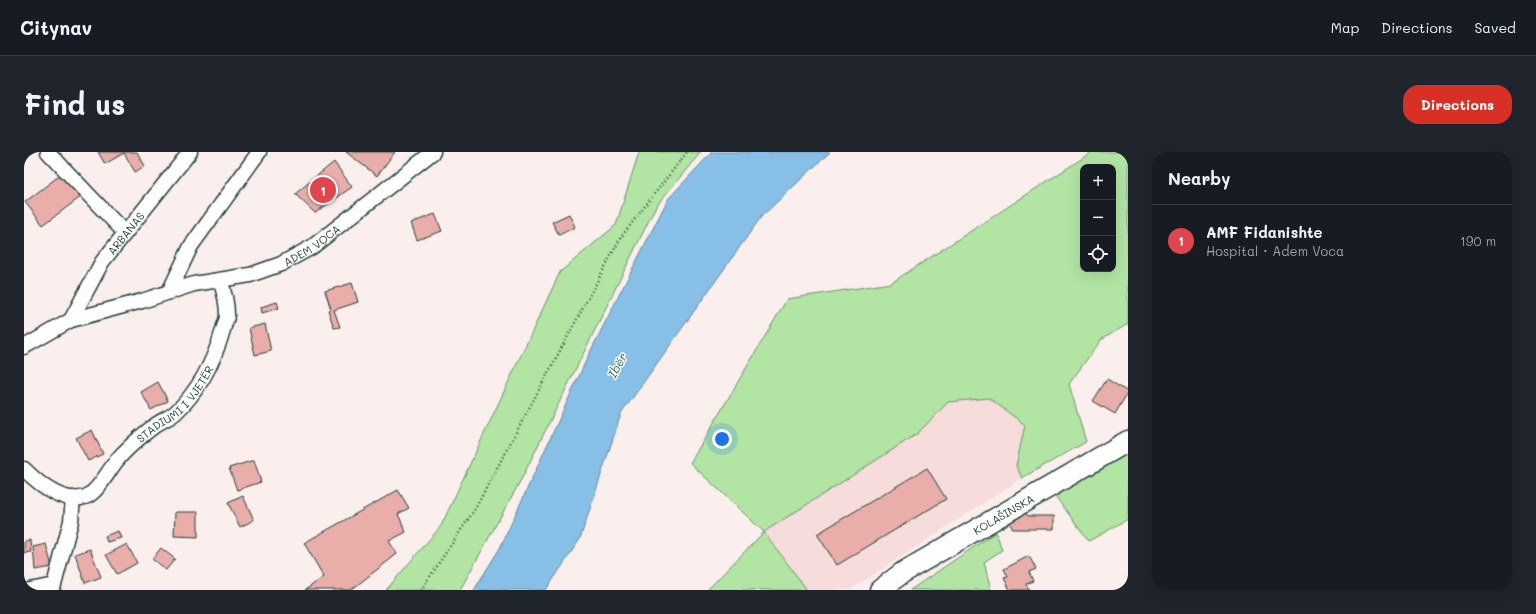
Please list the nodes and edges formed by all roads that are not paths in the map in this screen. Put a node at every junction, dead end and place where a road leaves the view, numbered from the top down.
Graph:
1 (48, 152) edge
2 (190, 152) edge
3 (259, 152) edge
4 (433, 152) edge
5 (125, 233) junction
6 (220, 280) junction
7 (169, 292) junction
8 (70, 320) junction
9 (24, 347) edge
10 (1128, 441) edge
11 (24, 469) edge
12 (73, 498) junction
13 (30, 590) edge
14 (880, 590) edge

1 - 5 street
2 - 5 street, ARBANAS
3 - 7 street
4 - 6 street, ADEM VOCA
5 - 8 street, ARBANAS
6 - 7 street, ADEM VOCA
6 - 12 street, STADIUMI I VJETËR
7 - 8 street, ADEM VOCA
8 - 9 street, ADEM VOCA
10 - 14 main road, KOLAŠINSKA
11 - 12 street
12 - 13 street

